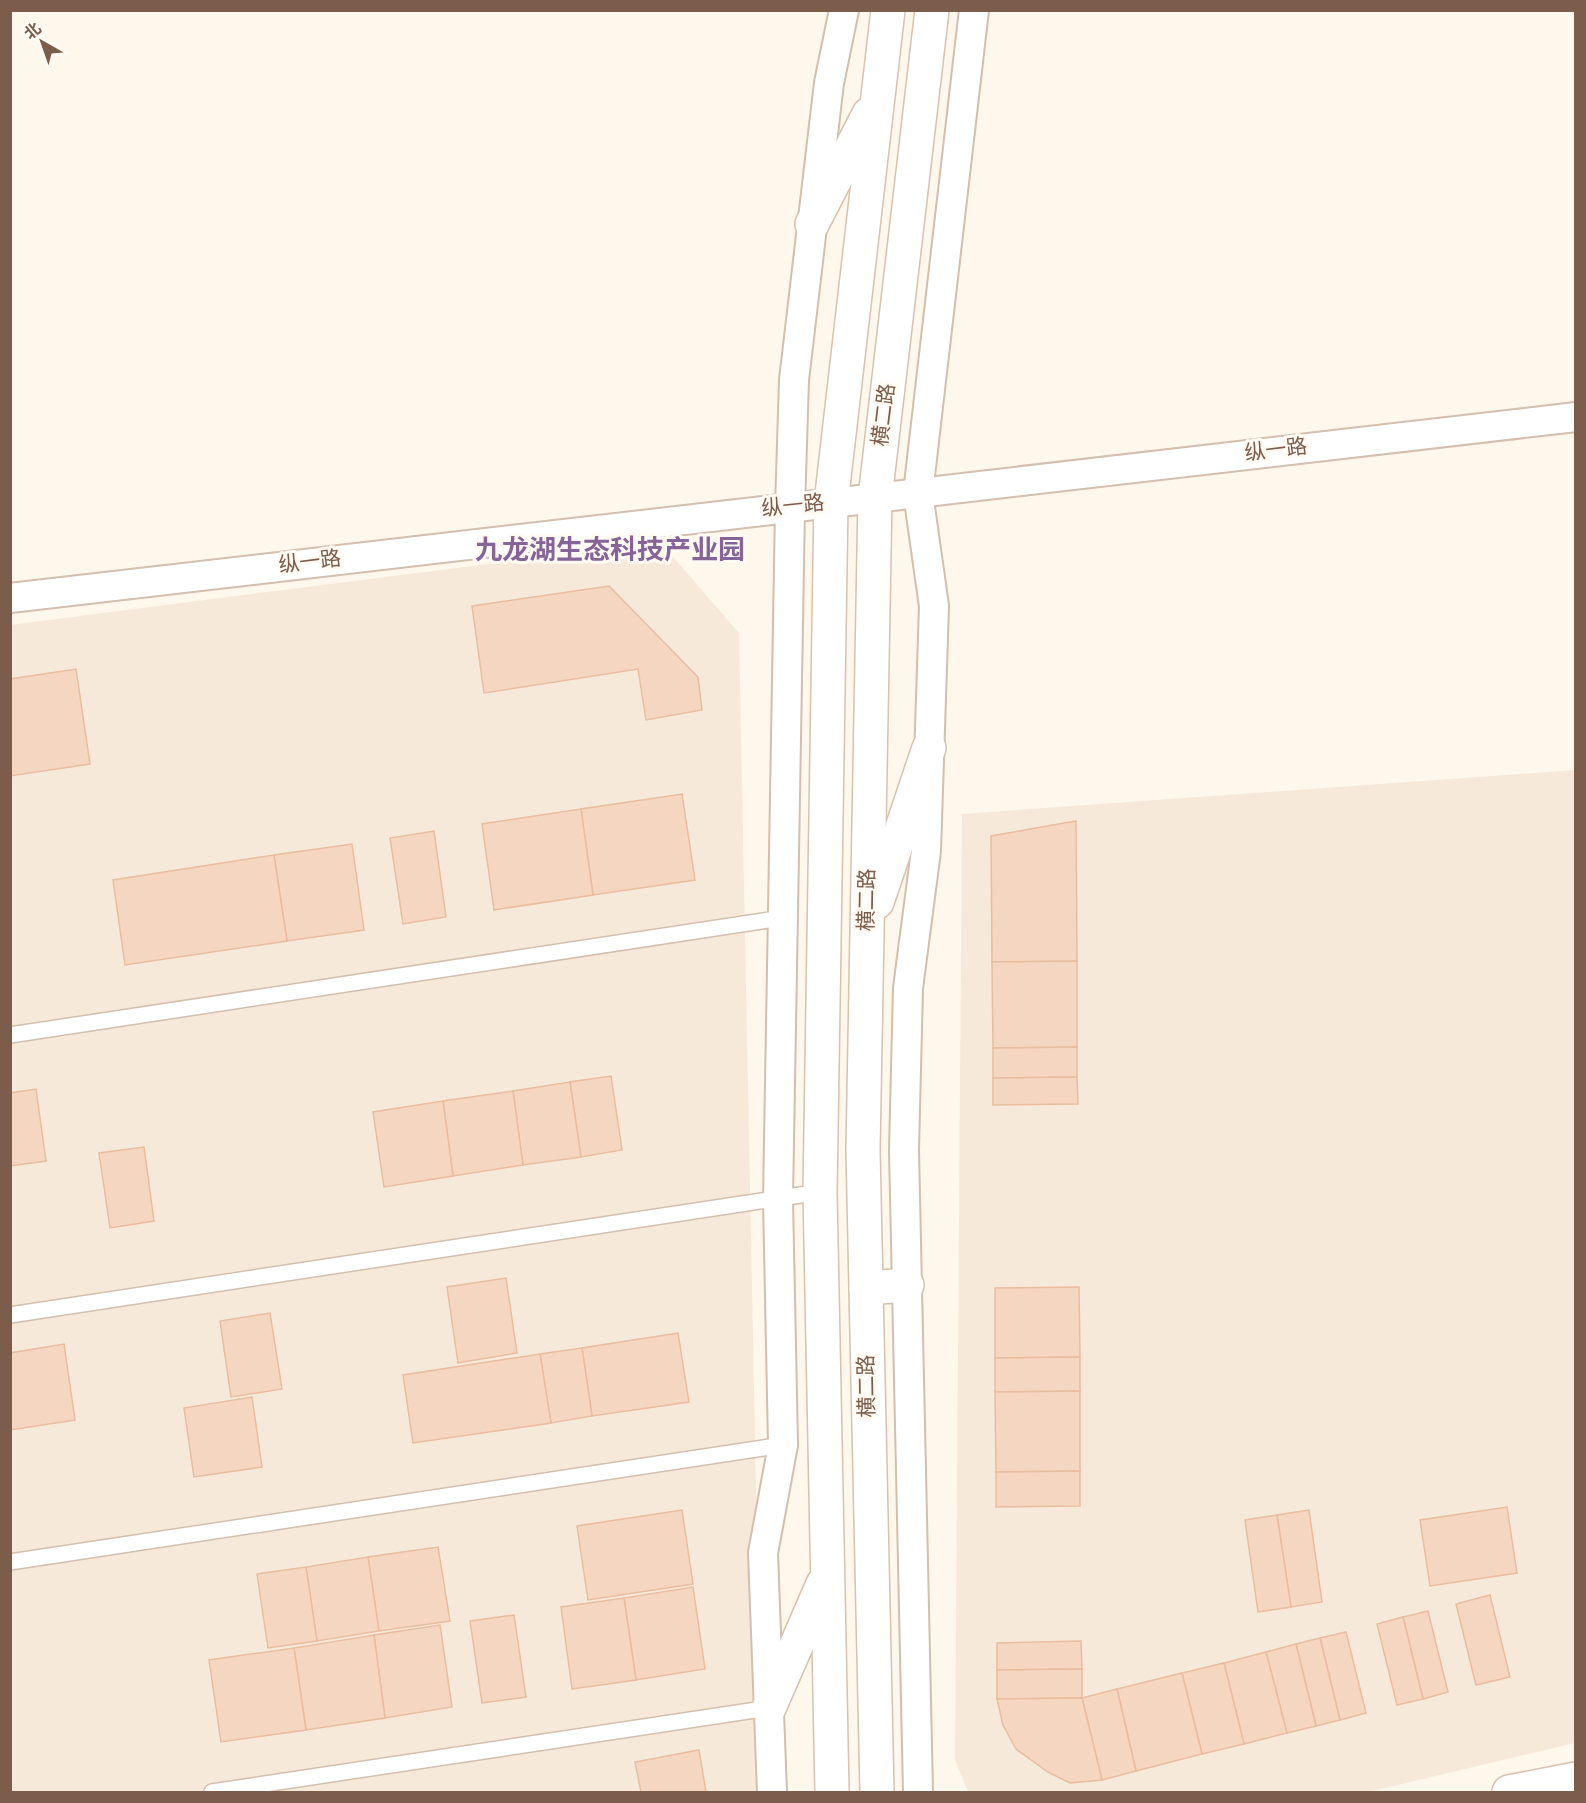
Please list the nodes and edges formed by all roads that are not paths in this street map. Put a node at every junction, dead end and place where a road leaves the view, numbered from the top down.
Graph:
1 (844, 10) edge
2 (888, 10) edge
3 (932, 10) edge
4 (974, 10) edge
5 (879, 95) junction
6 (922, 97) junction
7 (812, 224) junction
8 (1575, 417) edge
9 (918, 493) junction
10 (875, 498) junction
11 (831, 503) junction
12 (789, 508) junction
13 (10, 598) edge
14 (929, 748) junction
15 (782, 918) junction
16 (823, 933) junction
17 (867, 933) junction
18 (10, 1035) edge
19 (819, 1192) junction
20 (778, 1199) junction
21 (907, 1285) junction
22 (866, 1288) junction
23 (10, 1315) edge
24 (783, 1445) junction
25 (10, 1562) edge
26 (872, 1570) junction
27 (828, 1573) junction
28 (770, 1708) junction
29 (1575, 1779) edge
30 (212, 1792) edge
31 (772, 1792) edge
32 (832, 1792) edge
33 (877, 1792) edge
34 (918, 1792) edge
35 (1509, 1792) edge

1 - 7 street
2 - 5 main road, 横二路
3 - 6 main road, 横二路
4 - 9 street
5 - 6 main road
5 - 7 main road
5 - 11 main road, 横二路
6 - 10 main road, 横二路
7 - 12 street
8 - 9 street, 纵一路
9 - 10 street, 纵一路
9 - 14 street
10 - 11 street, 纵一路
10 - 17 main road, 横二路
11 - 12 street, 纵一路
11 - 16 main road, 横二路
12 - 13 street, 纵一路
12 - 15 street
14 - 17 main road
14 - 21 street
15 - 18 lane
15 - 20 street
16 - 17 main road
16 - 19 main road, 横二路
17 - 22 main road, 横二路
19 - 20 lane
19 - 27 main road, 横二路
20 - 23 lane
20 - 24 street
21 - 22 main road
21 - 34 street
22 - 26 main road, 横二路
24 - 25 lane
24 - 28 street
26 - 27 main road
26 - 33 main road, 横二路
27 - 28 main road
27 - 32 main road, 横二路
28 - 30 lane
28 - 31 street
29 - 35 main road

